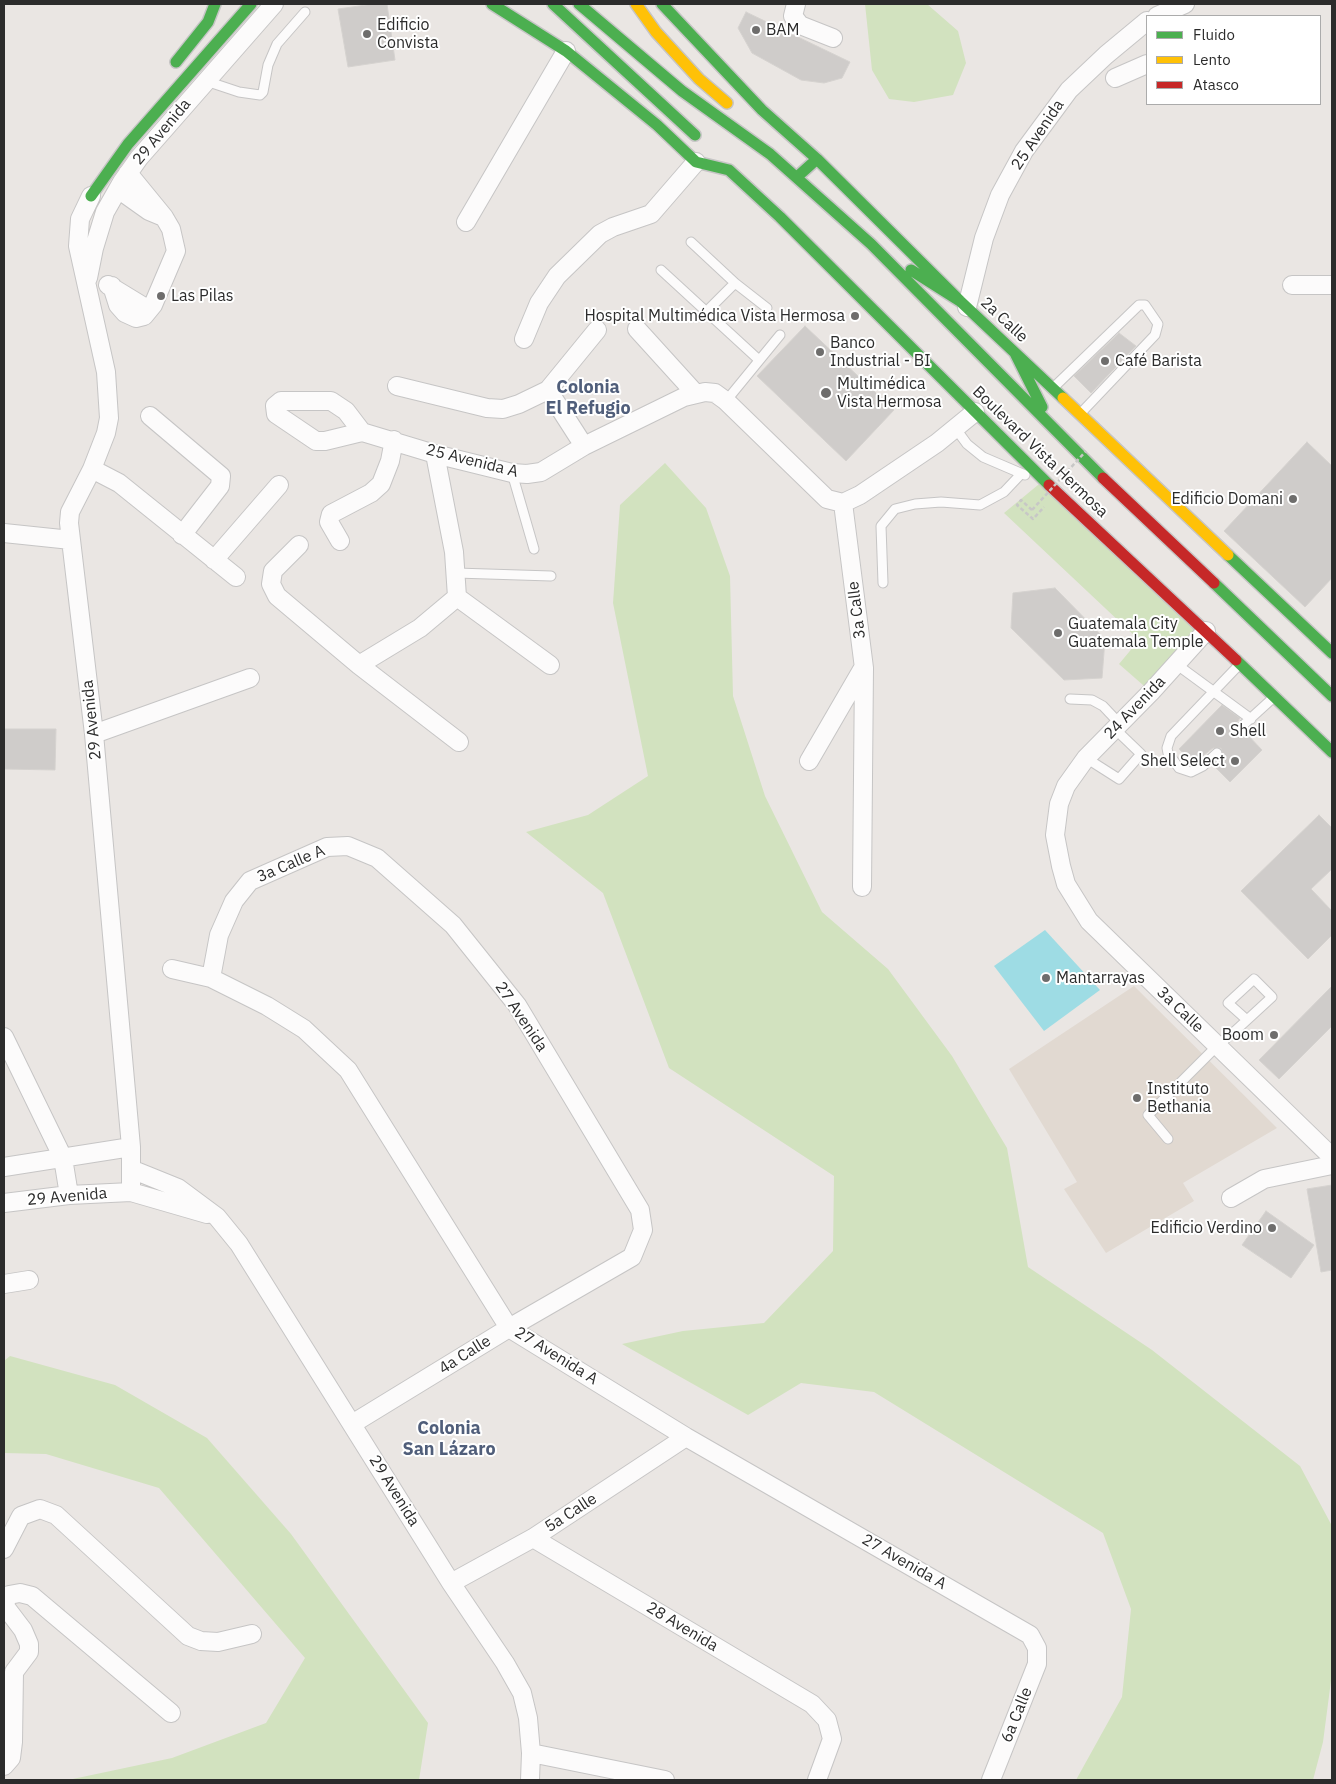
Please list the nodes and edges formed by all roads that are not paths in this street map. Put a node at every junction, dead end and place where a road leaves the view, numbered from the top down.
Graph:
1 (215, 4) edge
2 (251, 4) edge
3 (274, 4) edge
4 (492, 4) edge
5 (553, 4) edge
6 (579, 4) edge
7 (636, 4) edge
8 (662, 4) edge
9 (796, 4) edge
10 (1186, 4) edge
11 (305, 12) dead end
12 (1159, 15) edge
13 (1146, 22) edge
14 (833, 38) dead end
15 (566, 51) junction
16 (1146, 64) edge
17 (168, 72) dead end
18 (1115, 78) dead end
19 (206, 81) junction
20 (736, 111) dead end
21 (750, 123) dead end
22 (773, 156) junction
23 (817, 160) junction
24 (103, 161) dead end
25 (696, 162) junction
26 (729, 170) junction
27 (128, 173) junction
28 (771, 174) dead end
29 (797, 183) junction
30 (764, 185) dead end
31 (118, 188) junction
32 (753, 191) junction
33 (776, 194) dead end
34 (91, 196) junction
35 (164, 217) junction
36 (780, 217) junction
37 (466, 222) dead end
38 (691, 242) dead end
39 (870, 244) junction
40 (662, 270) dead end
41 (88, 281) junction
42 (735, 284) junction
43 (1292, 285) dead end
44 (1332, 285) edge
45 (964, 304) junction
46 (767, 308) dead end
47 (706, 312) junction
48 (637, 329) dead end
49 (597, 330) dead end
50 (780, 335) dead end
51 (524, 339) dead end
52 (1015, 353) junction
53 (759, 360) junction
54 (397, 386) dead end
55 (1053, 389) junction
56 (548, 390) junction
57 (696, 394) junction
58 (720, 397) junction
59 (975, 412) junction
60 (1080, 414) junction
61 (150, 416) dead end
62 (1051, 427) junction
63 (956, 429) junction
64 (362, 432) dead end
65 (394, 440) junction
66 (584, 446) junction
67 (435, 454) junction
68 (92, 469) junction
69 (512, 473) junction
70 (1021, 474) junction
71 (1044, 480) junction
72 (279, 485) dead end
73 (843, 503) junction
74 (4, 533) edge
75 (182, 535) junction
76 (71, 540) junction
77 (340, 541) dead end
78 (299, 545) dead end
79 (534, 549) dead end
80 (214, 560) junction
81 (456, 572) junction
82 (551, 576) dead end
83 (236, 577) dead end
84 (883, 583) dead end
85 (457, 597) junction
86 (1206, 631) junction
87 (1332, 653) edge
88 (1176, 664) junction
89 (1240, 664) junction
90 (359, 665) junction
91 (550, 665) dead end
92 (864, 668) junction
93 (250, 678) dead end
94 (1307, 688) dead end
95 (1214, 690) junction
96 (1290, 696) dead end
97 (1332, 696) edge
98 (1275, 697) junction
99 (1070, 699) dead end
100 (1287, 708) junction
101 (1332, 709) edge
102 (1251, 719) junction
103 (1117, 726) junction
104 (1240, 728) dead end
105 (94, 734) junction
106 (459, 742) dead end
107 (1332, 752) edge
108 (1217, 753) dead end
109 (1086, 758) junction
110 (809, 761) dead end
111 (1066, 786) joint
112 (348, 846) joint
113 (862, 887) dead end
114 (172, 969) dead end
115 (211, 978) junction
116 (1247, 1020) junction
117 (1217, 1046) junction
118 (6, 1047) edge
119 (1168, 1139) dead end
120 (131, 1147) junction
121 (63, 1158) junction
122 (1332, 1158) edge
123 (1332, 1165) edge
124 (4, 1167) edge
125 (131, 1169) junction
126 (131, 1192) junction
127 (69, 1195) junction
128 (1231, 1198) dead end
129 (4, 1203) edge
130 (217, 1217) junction
131 (643, 1230) joint
132 (29, 1280) dead end
133 (4, 1284) edge
134 (509, 1328) junction
135 (352, 1424) junction
136 (686, 1437) junction
137 (533, 1538) junction
138 (4, 1549) edge
139 (451, 1583) junction
140 (252, 1634) dead end
141 (1037, 1648) joint
142 (9, 1673) edge
143 (171, 1713) dead end
144 (531, 1753) junction
145 (4, 1766) edge
146 (530, 1780) edge
147 (666, 1780) edge
148 (817, 1780) edge
149 (991, 1780) edge

1 - 17 main road
2 - 34 main road
3 - 19 street, 29 Avenida
4 - 15 main road
5 - 26 main road, Boulevard Vista Hermosa
6 - 22 main road
7 - 20 main road
8 - 23 main road, 2a Calle
9 - 14 street
10 - 12 street
11 - 19 lane
13 - 45 street, 25 Avenida
15 - 25 main road
15 - 37 street
16 - 18 street
19 - 27 street, 29 Avenida
21 - 22 main road
22 - 28 main road
22 - 29 main road, Boulevard Vista Hermosa
23 - 29 main road
23 - 45 main road, 2a Calle
24 - 34 main road
25 - 26 main road
25 - 51 street
26 - 32 main road, Boulevard Vista Hermosa
27 - 31 street, 29 Avenida
27 - 35 street
29 - 39 main road, Boulevard Vista Hermosa
30 - 32 main road
31 - 35 street
31 - 41 street, 29 Avenida
32 - 36 main road, Boulevard Vista Hermosa
33 - 36 main road
34 - 41 street, 29 Avenida
35 - 41 street
36 - 59 main road, Boulevard Vista Hermosa
38 - 42 lane
39 - 45 main road
39 - 62 main road, Boulevard Vista Hermosa
40 - 47 lane
41 - 68 street, 29 Avenida
42 - 46 lane
42 - 47 lane
43 - 44 street
45 - 52 main road, 2a Calle
47 - 53 lane
48 - 57 street
49 - 56 street
50 - 53 lane
52 - 55 main road, 2a Calle
52 - 62 main road
53 - 58 lane
54 - 56 street
55 - 60 main road, 2a Calle
55 - 60 lane
56 - 66 street
57 - 58 street, 25 Avenida A
57 - 66 street, 25 Avenida A
58 - 73 street
59 - 63 street
59 - 71 main road, Boulevard Vista Hermosa
60 - 87 main road, 2a Calle
61 - 75 street
62 - 97 main road, Boulevard Vista Hermosa
63 - 70 lane
63 - 73 street
64 - 65 street, 25 Avenida A
65 - 67 street, 25 Avenida A
65 - 77 street
66 - 69 street, 25 Avenida A
67 - 69 street, 25 Avenida A
67 - 81 street
68 - 75 street
68 - 76 street, 29 Avenida
69 - 79 lane
70 - 71 lane
70 - 84 lane
71 - 86 main road, Boulevard Vista Hermosa
72 - 80 street
73 - 92 street, 3a Calle
74 - 76 street
75 - 80 street
76 - 105 street, 29 Avenida
78 - 90 street
80 - 83 street
81 - 82 lane
81 - 85 street
85 - 90 street
85 - 91 street
86 - 88 street, 24 Avenida
86 - 89 main road, Boulevard Vista Hermosa
88 - 95 lane
88 - 103 street, 24 Avenida
89 - 95 lane
89 - 98 main road, Boulevard Vista Hermosa
90 - 106 street
92 - 110 street
92 - 113 street, 3a Calle
93 - 105 street
94 - 101 main road
95 - 102 lane
95 - 108 lane
96 - 100 main road
98 - 100 main road, Boulevard Vista Hermosa
98 - 102 lane
99 - 103 lane
100 - 107 main road, Boulevard Vista Hermosa
102 - 104 lane
103 - 109 street, 24 Avenida
103 - 109 lane
105 - 120 street, 29 Avenida
109 - 111 street, 24 Avenida
111 - 117 street, 3a Calle
112 - 115 street, 3a Calle A
112 - 131 street, 27 Avenida
114 - 115 street, 27 Avenida A
115 - 134 street, 27 Avenida A
116 - 116 lane
116 - 117 lane
117 - 119 lane
117 - 122 street, 3a Calle
118 - 121 street
120 - 121 street
120 - 125 street, 29 Avenida
121 - 124 street
121 - 127 street
123 - 128 street
125 - 126 street, 29 Avenida
125 - 130 street, 29 Avenida
126 - 127 street, 29 Avenida
126 - 130 street, 29 Avenida
127 - 129 street, 29 Avenida
130 - 135 street, 29 Avenida
131 - 134 street, 4a Calle
132 - 133 street
134 - 135 street, 4a Calle
134 - 136 street, 27 Avenida A
135 - 139 street, 29 Avenida
136 - 137 street, 5a Calle
136 - 141 street, 27 Avenida A
137 - 139 street, 5a Calle
137 - 148 street, 28 Avenida
138 - 140 street
139 - 144 street, 29 Avenida
141 - 149 street, 6a Calle
142 - 143 street
142 - 145 street
144 - 146 street, 29 Avenida
144 - 147 street

